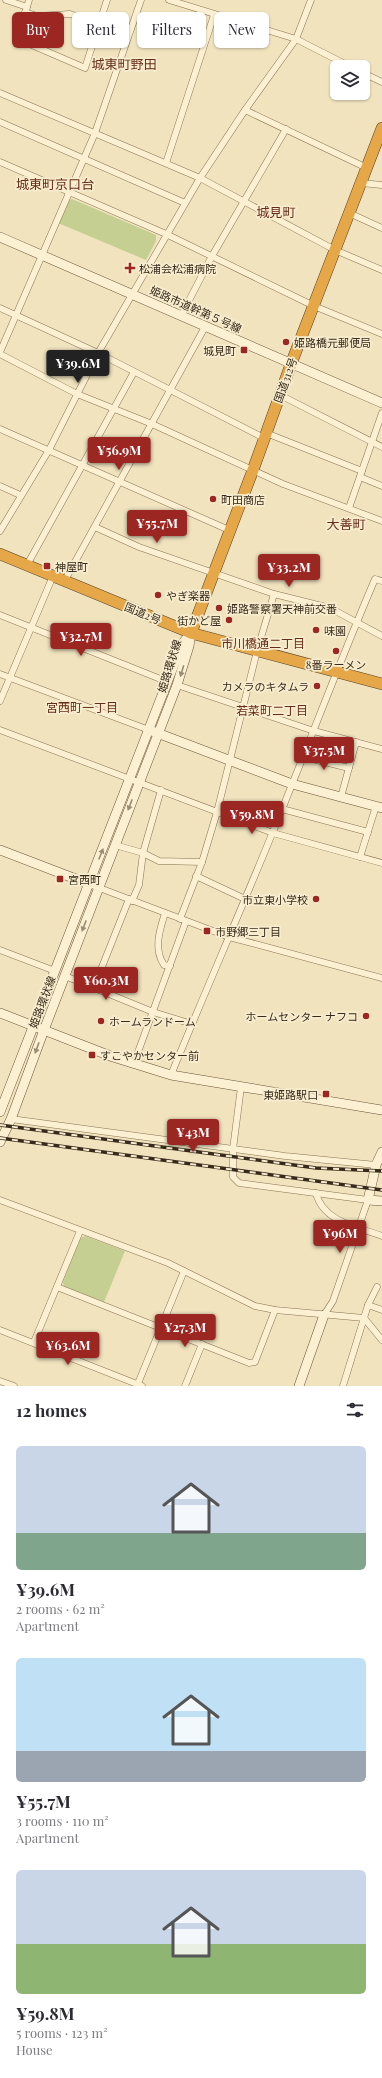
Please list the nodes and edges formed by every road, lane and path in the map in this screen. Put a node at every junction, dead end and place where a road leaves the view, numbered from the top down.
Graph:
1 (6, 0) edge
2 (28, 0) edge
3 (106, 0) edge
4 (141, 0) edge
5 (169, 0) edge
6 (311, 0) edge
7 (26, 10) junction
8 (102, 12) edge
9 (72, 15) edge
10 (214, 15) joint
11 (269, 31) edge
12 (296, 39) junction
13 (91, 48) edge
14 (337, 60) edge
15 (370, 76) edge
16 (382, 82) edge
17 (0, 93) edge
18 (245, 110) junction
19 (0, 122) edge
20 (382, 128) edge
21 (286, 129) junction
22 (95, 133) junction
23 (83, 159) junction
24 (0, 162) edge
25 (166, 163) junction
26 (367, 168) junction
27 (200, 178) junction
28 (361, 183) junction
29 (382, 185) edge
30 (69, 193) junction
31 (243, 202) junction
32 (185, 203) junction
33 (349, 214) junction
34 (382, 228) edge
35 (166, 234) junction
36 (0, 237) edge
37 (335, 250) junction
38 (42, 256) junction
39 (212, 256) junction
40 (382, 270) edge
41 (132, 294) junction
42 (314, 306) junction
43 (0, 308) edge
44 (17, 314) junction
45 (181, 316) junction
46 (205, 327) junction
47 (382, 334) edge
48 (0, 353) edge
49 (98, 353) junction
50 (290, 364) junction
51 (134, 372) junction
52 (171, 392) junction
53 (77, 394) junction
54 (280, 395) junction
55 (382, 404) edge
56 (113, 409) junction
57 (382, 413) edge
58 (152, 424) junction
59 (0, 429) edge
60 (265, 435) junction
61 (372, 442) junction
62 (382, 447) edge
63 (49, 450) junction
64 (82, 464) junction
65 (253, 470) junction
66 (361, 474) junction
67 (120, 481) junction
68 (0, 486) edge
69 (382, 486) edge
70 (20, 495) junction
71 (349, 508) junction
72 (382, 521) edge
73 (95, 527) junction
74 (229, 530) junction
75 (0, 532) edge
76 (0, 554) edge
77 (27, 565) junction
78 (214, 573) junction
79 (53, 576) junction
80 (65, 580) junction
81 (382, 581) edge
82 (274, 594) junction
83 (0, 615) edge
84 (356, 623) junction
85 (31, 628) junction
86 (191, 633) junction
87 (382, 636) edge
88 (257, 651) junction
89 (336, 672) junction
90 (0, 674) edge
91 (9, 677) junction
92 (173, 684) junction
93 (382, 684) edge
94 (0, 700) edge
95 (243, 707) junction
96 (0, 730) edge
97 (314, 731) junction
98 (153, 732) junction
99 (356, 742) junction
100 (382, 749) edge
101 (304, 757) junction
102 (229, 760) junction
103 (348, 768) junction
104 (135, 780) junction
105 (292, 784) junction
106 (161, 790) junction
107 (340, 797) junction
108 (379, 807) edge
109 (282, 809) junction
110 (217, 812) junction
111 (368, 832) junction
112 (272, 833) junction
113 (115, 845) junction
114 (0, 850) edge
115 (143, 853) junction
116 (360, 857) junction
117 (202, 862) junction
118 (382, 863) edge
119 (196, 876) junction
120 (89, 884) junction
121 (98, 888) junction
122 (245, 899) junction
123 (130, 900) junction
124 (165, 913) junction
125 (183, 920) junction
126 (229, 937) junction
127 (0, 950) edge
128 (170, 966) junction
129 (55, 971) junction
130 (65, 976) junction
131 (382, 978) edge
132 (94, 987) junction
133 (153, 1012) junction
134 (0, 1013) edge
135 (192, 1024) junction
136 (33, 1025) junction
137 (44, 1030) junction
138 (134, 1063) junction
139 (171, 1075) junction
140 (241, 1087) junction
141 (382, 1110) edge
142 (0, 1112) edge
143 (11, 1119) junction
144 (0, 1142) edge
145 (233, 1149) junction
146 (382, 1152) edge
147 (376, 1165) junction
148 (316, 1193) junction
149 (0, 1200) edge
150 (368, 1200) junction
151 (382, 1201) edge
152 (359, 1227) junction
153 (80, 1231) junction
154 (382, 1236) edge
155 (184, 1271) junction
156 (57, 1287) junction
157 (377, 1287) dead end
158 (368, 1305) junction
159 (275, 1310) junction
160 (382, 1310) edge
161 (324, 1315) junction
162 (364, 1318) junction
163 (160, 1328) junction
164 (0, 1330) edge
165 (382, 1340) edge
166 (34, 1342) junction
167 (202, 1344) junction
168 (0, 1380) edge
169 (139, 1385) edge
170 (14, 1386) edge
171 (185, 1386) edge
172 (299, 1386) edge
173 (343, 1386) edge

1 - 7 street
2 - 7 street
3 - 8 street
4 - 22 street
5 - 10 street
6 - 12 street
7 - 9 street
7 - 13 street
10 - 25 street
11 - 12 street
12 - 14 street
12 - 18 street
15 - 16 street
17 - 22 street
18 - 21 street
18 - 27 street
19 - 23 street
20 - 26 highway, 国道312号
21 - 26 street
21 - 31 street
22 - 23 street
22 - 25 street
23 - 30 street
23 - 32 street
24 - 30 street
25 - 27 street
26 - 28 highway, 国道312号
27 - 31 street
27 - 32 street
28 - 29 street
28 - 33 highway, 国道312号
30 - 35 street
30 - 38 street
31 - 37 street
31 - 39 street
32 - 35 street
33 - 34 street
33 - 37 highway, 国道312号
35 - 39 street
35 - 41 street
36 - 38 street, 姫路市道幹第５号線
37 - 40 street
37 - 42 highway, 国道312号
38 - 41 street, 姫路市道幹第５号線
38 - 44 street
39 - 42 street
39 - 45 street
41 - 45 street, 姫路市道幹第５号線
41 - 49 street
42 - 47 street
42 - 50 highway, 国道312号
43 - 44 street
44 - 48 street
44 - 49 street
45 - 46 street, 姫路市道幹第５号線
46 - 50 street, 姫路市道幹第５号線
46 - 52 street
48 - 53 street
49 - 51 street
49 - 53 street
50 - 54 highway, 国道312号
50 - 55 street, 姫路市道幹第５号線
51 - 52 street
51 - 56 street
52 - 58 street
52 - 60 street
53 - 56 street
53 - 63 street
54 - 60 highway, 国道312号
54 - 61 street
56 - 58 street
56 - 64 street
57 - 61 street
58 - 65 street
58 - 67 street
59 - 63 street
60 - 65 highway, 国道312号
60 - 66 street
61 - 62 street
61 - 66 street
63 - 64 street
63 - 70 street
64 - 67 street
64 - 77 street
65 - 71 street
65 - 74 highway, 国道312号
66 - 69 street
66 - 71 street
67 - 73 street
67 - 74 street
68 - 70 street
70 - 75 street
71 - 72 street
73 - 78 street
73 - 80 street
74 - 78 highway, 国道312号
76 - 77 highway, 国道2号
77 - 79 highway, 国道2号
78 - 82 street
78 - 86 highway, 国道312号
79 - 80 highway, 国道2号
79 - 85 street
80 - 86 highway, 国道2号
81 - 84 street
82 - 84 street
82 - 88 street
83 - 85 street
84 - 87 street
84 - 89 street
85 - 91 street
85 - 92 street
86 - 88 highway, 国道2号
86 - 92 street, 姫路環状線
88 - 89 highway, 国道2号
88 - 95 street
89 - 93 highway, 国道2号
89 - 97 street
90 - 91 street
91 - 94 street
91 - 98 street
92 - 95 street
92 - 98 street, 姫路環状線
95 - 97 street
95 - 102 street
96 - 104 street
97 - 99 street
97 - 101 street
98 - 102 street
98 - 104 street, 姫路環状線
99 - 100 street
99 - 103 street
101 - 103 street
101 - 105 street
102 - 105 street
102 - 110 street
103 - 107 street
104 - 106 street
104 -> 113 street, 姫路環状線
120 -> 104 street, 姫路環状線
105 - 107 street
105 - 109 street
106 - 110 street
106 - 115 street
107 - 108 street
108 - 111 street
109 - 111 street
109 - 112 street
110 - 112 street
110 - 117 street
111 - 116 street
112 - 116 street
112 - 122 street
113 - 115 street
113 - 121 street, 姫路環状線
114 - 120 street
115 - 117 street
115 - 123 street
116 - 118 street
117 - 119 street
119 - 122 street
119 - 125 street
120 - 121 street
120 - 129 street, 姫路環状線
121 - 123 street
121 -> 130 street, 姫路環状線
122 - 126 street
123 - 124 street
123 - 132 street
124 - 125 street
124 - 128 street
125 - 126 street
125 - 128 street
126 - 131 street
126 - 135 street
127 - 129 street
128 - 133 street
129 - 136 street, 姫路環状線
130 - 132 street
130 - 137 street, 姫路環状線
132 - 133 street
133 - 135 street
133 - 138 street
134 - 136 street
135 - 139 street
136 - 137 street
136 - 142 street, 姫路環状線
137 - 138 street
137 -> 143 street, 姫路環状線
138 - 139 street
139 - 140 street
140 - 141 street
140 - 145 street
143 - 144 street, 姫路環状線
143 - 145 street
145 - 147 street
145 - 148 street
146 - 147 street
147 - 150 street
148 - 150 street
148 - 152 street
149 - 153 street
150 - 151 street
150 - 152 street
152 - 154 street
152 - 161 street
153 - 155 street
153 - 156 street
155 - 159 street
155 - 163 street
156 - 163 street
156 - 166 street
157 - 158 street
158 - 160 street
158 - 162 street
159 - 161 street
159 - 167 street
161 - 162 street
161 - 172 street
162 - 165 street
162 - 173 street
163 - 167 street
163 - 169 street
164 - 166 street
166 - 169 street
167 - 171 street
168 - 170 street

